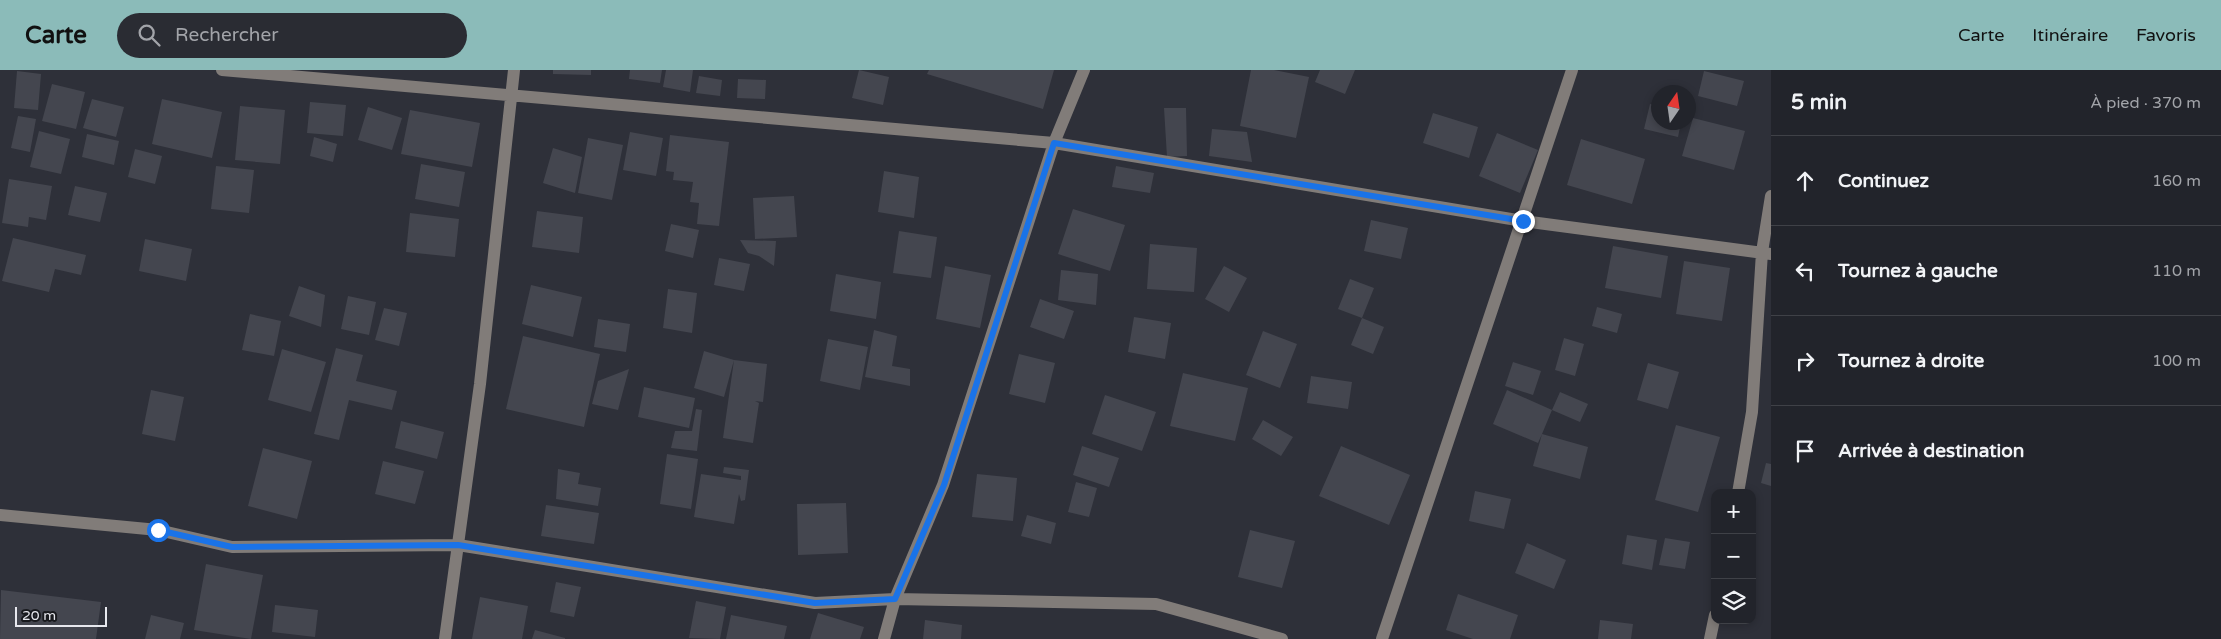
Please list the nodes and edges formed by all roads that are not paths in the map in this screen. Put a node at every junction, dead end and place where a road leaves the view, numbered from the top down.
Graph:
1 (222, 70) edge
2 (514, 70) edge
3 (1084, 70) edge
4 (1572, 70) edge
5 (512, 96) junction
6 (1054, 143) junction
7 (1771, 196) edge
8 (1523, 221) junction
9 (1767, 253) edge
10 (1739, 489) edge
11 (0, 515) edge
12 (458, 545) junction
13 (895, 599) junction
14 (1713, 624) edge
15 (445, 639) edge
16 (884, 639) edge
17 (1282, 639) edge
18 (1382, 639) edge
19 (1710, 639) edge

1 - 5 street
2 - 5 street
3 - 6 street
4 - 8 street
5 - 6 street
5 - 12 street
6 - 8 street
6 - 13 street
7 - 9 street
8 - 9 street
8 - 18 street
9 - 10 street
11 - 12 street
12 - 13 street
12 - 15 street
13 - 16 street
13 - 17 street
14 - 19 street

